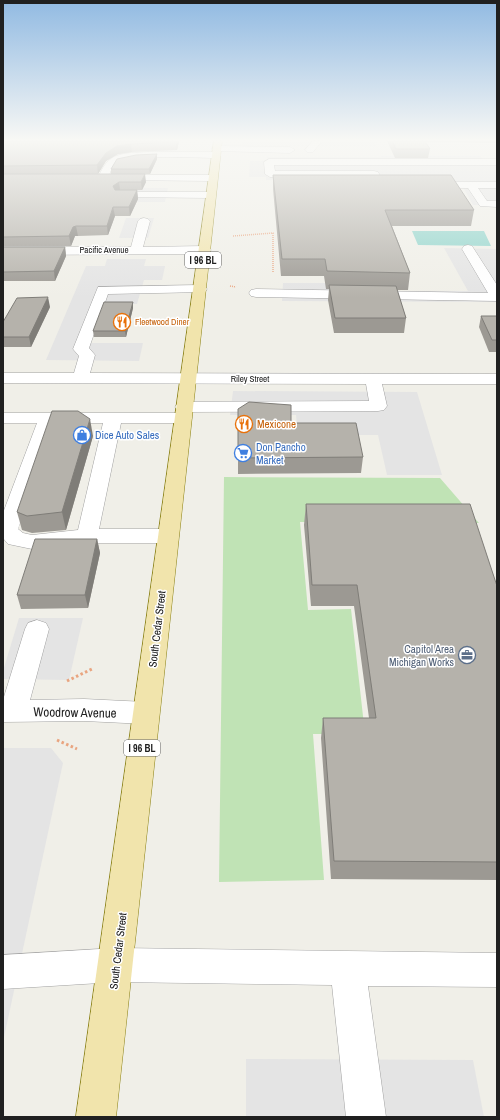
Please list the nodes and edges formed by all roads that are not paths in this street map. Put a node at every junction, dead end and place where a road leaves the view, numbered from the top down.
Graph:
1 (477, 193) edge
2 (120, 195) edge
3 (211, 195) joint
4 (497, 204) edge
5 (144, 221) dead end
6 (468, 249) dead end
7 (136, 250) junction
8 (204, 250) junction
9 (3, 251) edge
10 (200, 289) junction
11 (256, 293) dead end
12 (497, 296) edge
13 (3, 378) edge
14 (81, 378) junction
15 (189, 378) junction
16 (260, 379) junction
17 (373, 379) junction
18 (497, 379) edge
19 (258, 407) junction
20 (183, 413) junction
21 (3, 418) edge
22 (48, 418) junction
23 (112, 418) junction
24 (87, 536) junction
25 (168, 536) junction
26 (37, 630) dead end
27 (8, 711) edge
28 (146, 713) junction
29 (116, 965) junction
30 (348, 968) junction
31 (497, 970) edge
32 (3, 972) edge
33 (96, 1117) edge
34 (366, 1117) edge

1 - 4 street
2 - 3 street
3 - 8 main road, South Cedar Street / I 96 BL
5 - 7 street
6 - 12 street
7 - 8 street, Pacific Avenue
7 - 9 street, Pacific Avenue
8 - 10 main road, South Cedar Street / I 96 BL
10 - 14 street
10 - 15 main road, South Cedar Street / I 96 BL
11 - 12 street
13 - 14 street, Riley Street
14 - 15 street, Riley Street
15 - 16 street, Riley Street
15 - 20 main road, South Cedar Street / I 96 BL
16 - 17 street, Riley Street
16 - 19 street
17 - 18 street, Riley Street
17 - 19 street
19 - 20 street
20 - 23 street
20 - 25 main road, South Cedar Street / I 96 BL
21 - 22 street
22 - 23 street
22 - 24 street
23 - 24 street
24 - 25 street
25 - 28 main road, South Cedar Street / I 96 BL
26 - 27 street
27 - 28 street, Woodrow Avenue
28 - 29 main road, South Cedar Street / I 96 BL
29 - 30 street
29 - 32 street
29 - 33 main road, South Cedar Street / I 96 BL
30 - 31 street
30 - 34 street

